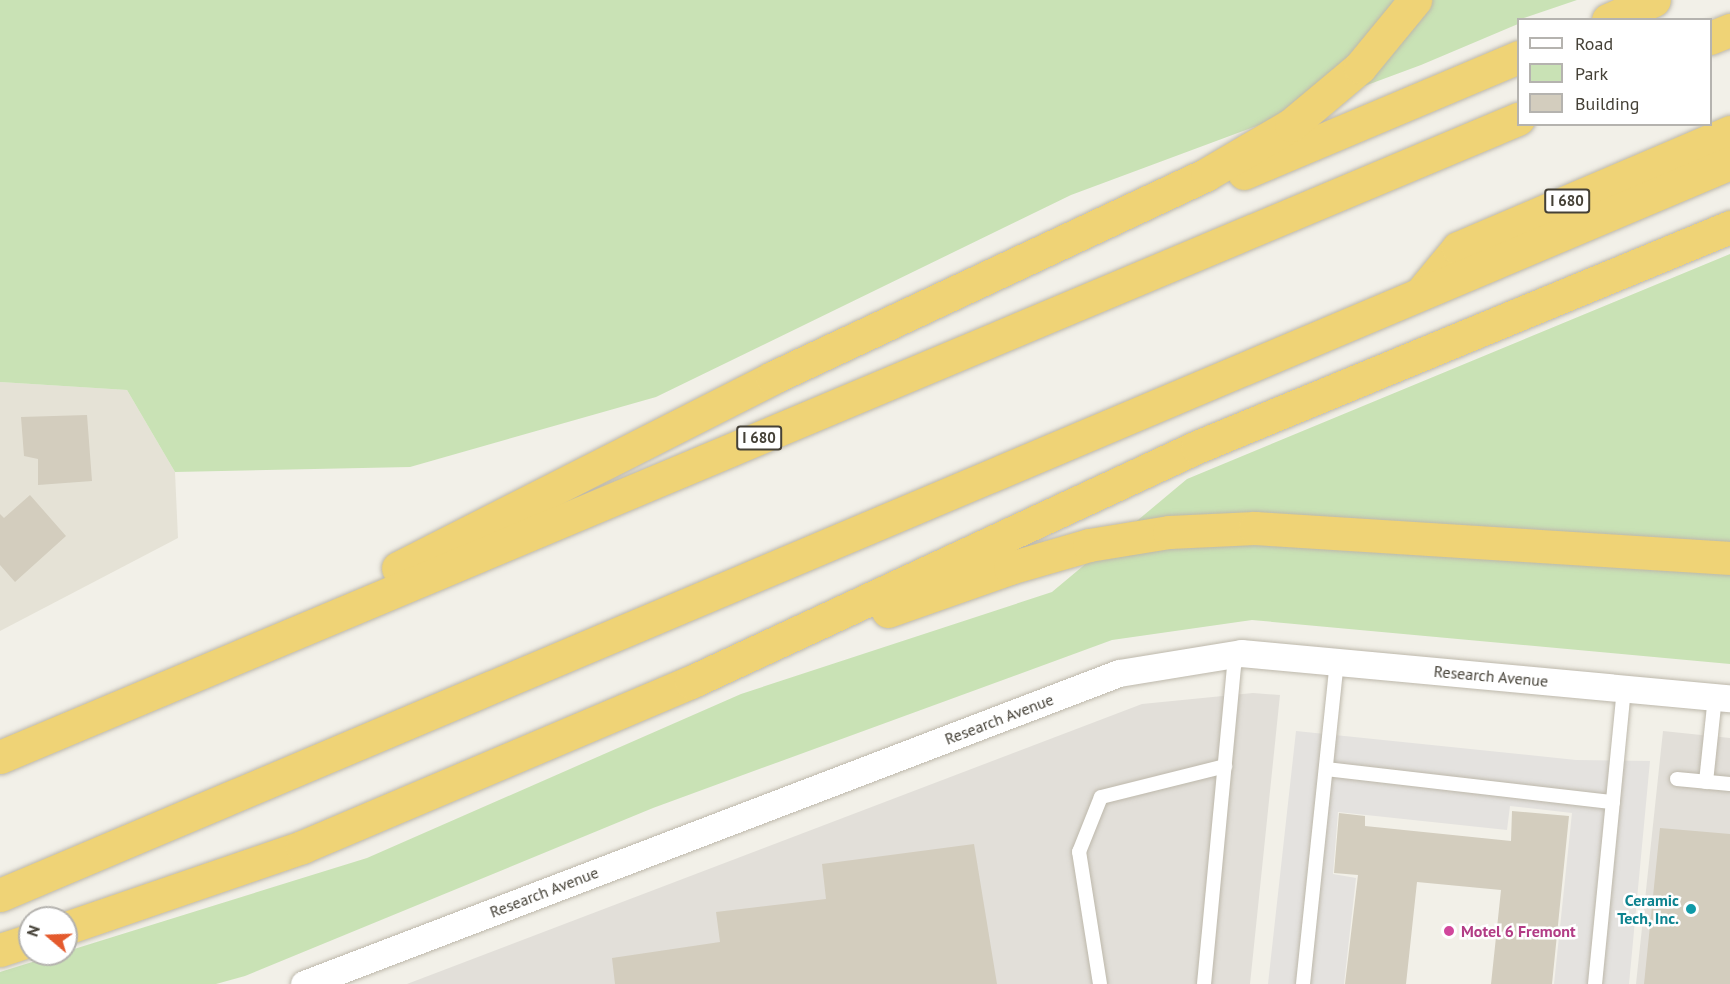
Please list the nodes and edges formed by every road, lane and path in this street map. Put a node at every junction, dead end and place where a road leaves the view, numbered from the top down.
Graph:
1 (1415, 0) edge
2 (1654, 0) edge
3 (1613, 18) edge
4 (1730, 30) edge
5 (1712, 37) edge
6 (1517, 57) edge
7 (1517, 119) edge
8 (1730, 132) edge
9 (1730, 163) edge
10 (1730, 227) edge
11 (1421, 293) junction
12 (908, 314) junction
13 (1730, 558) edge
14 (1235, 654) junction
15 (1337, 662) junction
16 (691, 682) junction
17 (1624, 689) junction
18 (148, 694) junction
19 (1722, 698) edge
20 (0, 758) edge
21 (1225, 766) junction
22 (1326, 770) junction
23 (1677, 779) dead end
24 (1706, 782) junction
25 (1730, 784) edge
26 (1613, 802) junction
27 (0, 895) edge
28 (78, 924) edge
29 (18, 944) edge
30 (0, 950) edge
31 (304, 984) edge
32 (1100, 984) edge
33 (1204, 984) edge
34 (1303, 984) edge
35 (1595, 984) edge

1 - 12 highway
2 - 3 highway
4 - 5 highway
6 - 12 highway
7 - 18 highway, I 680
8 - 11 highway, I 680
9 - 11 highway, I 680
10 - 16 highway
11 - 27 highway, I 680
12 - 18 highway
13 - 16 highway
14 - 15 street, Research Avenue
14 - 21 lane
14 - 31 street, Research Avenue
15 - 17 street, Research Avenue
15 - 22 lane
16 - 28 highway
17 - 19 street, Research Avenue
17 - 26 lane
18 - 20 highway, I 680
19 - 24 lane
21 - 32 lane
21 - 33 lane
22 - 26 lane
22 - 34 lane
23 - 24 lane
24 - 25 lane
26 - 35 lane
29 - 30 highway

